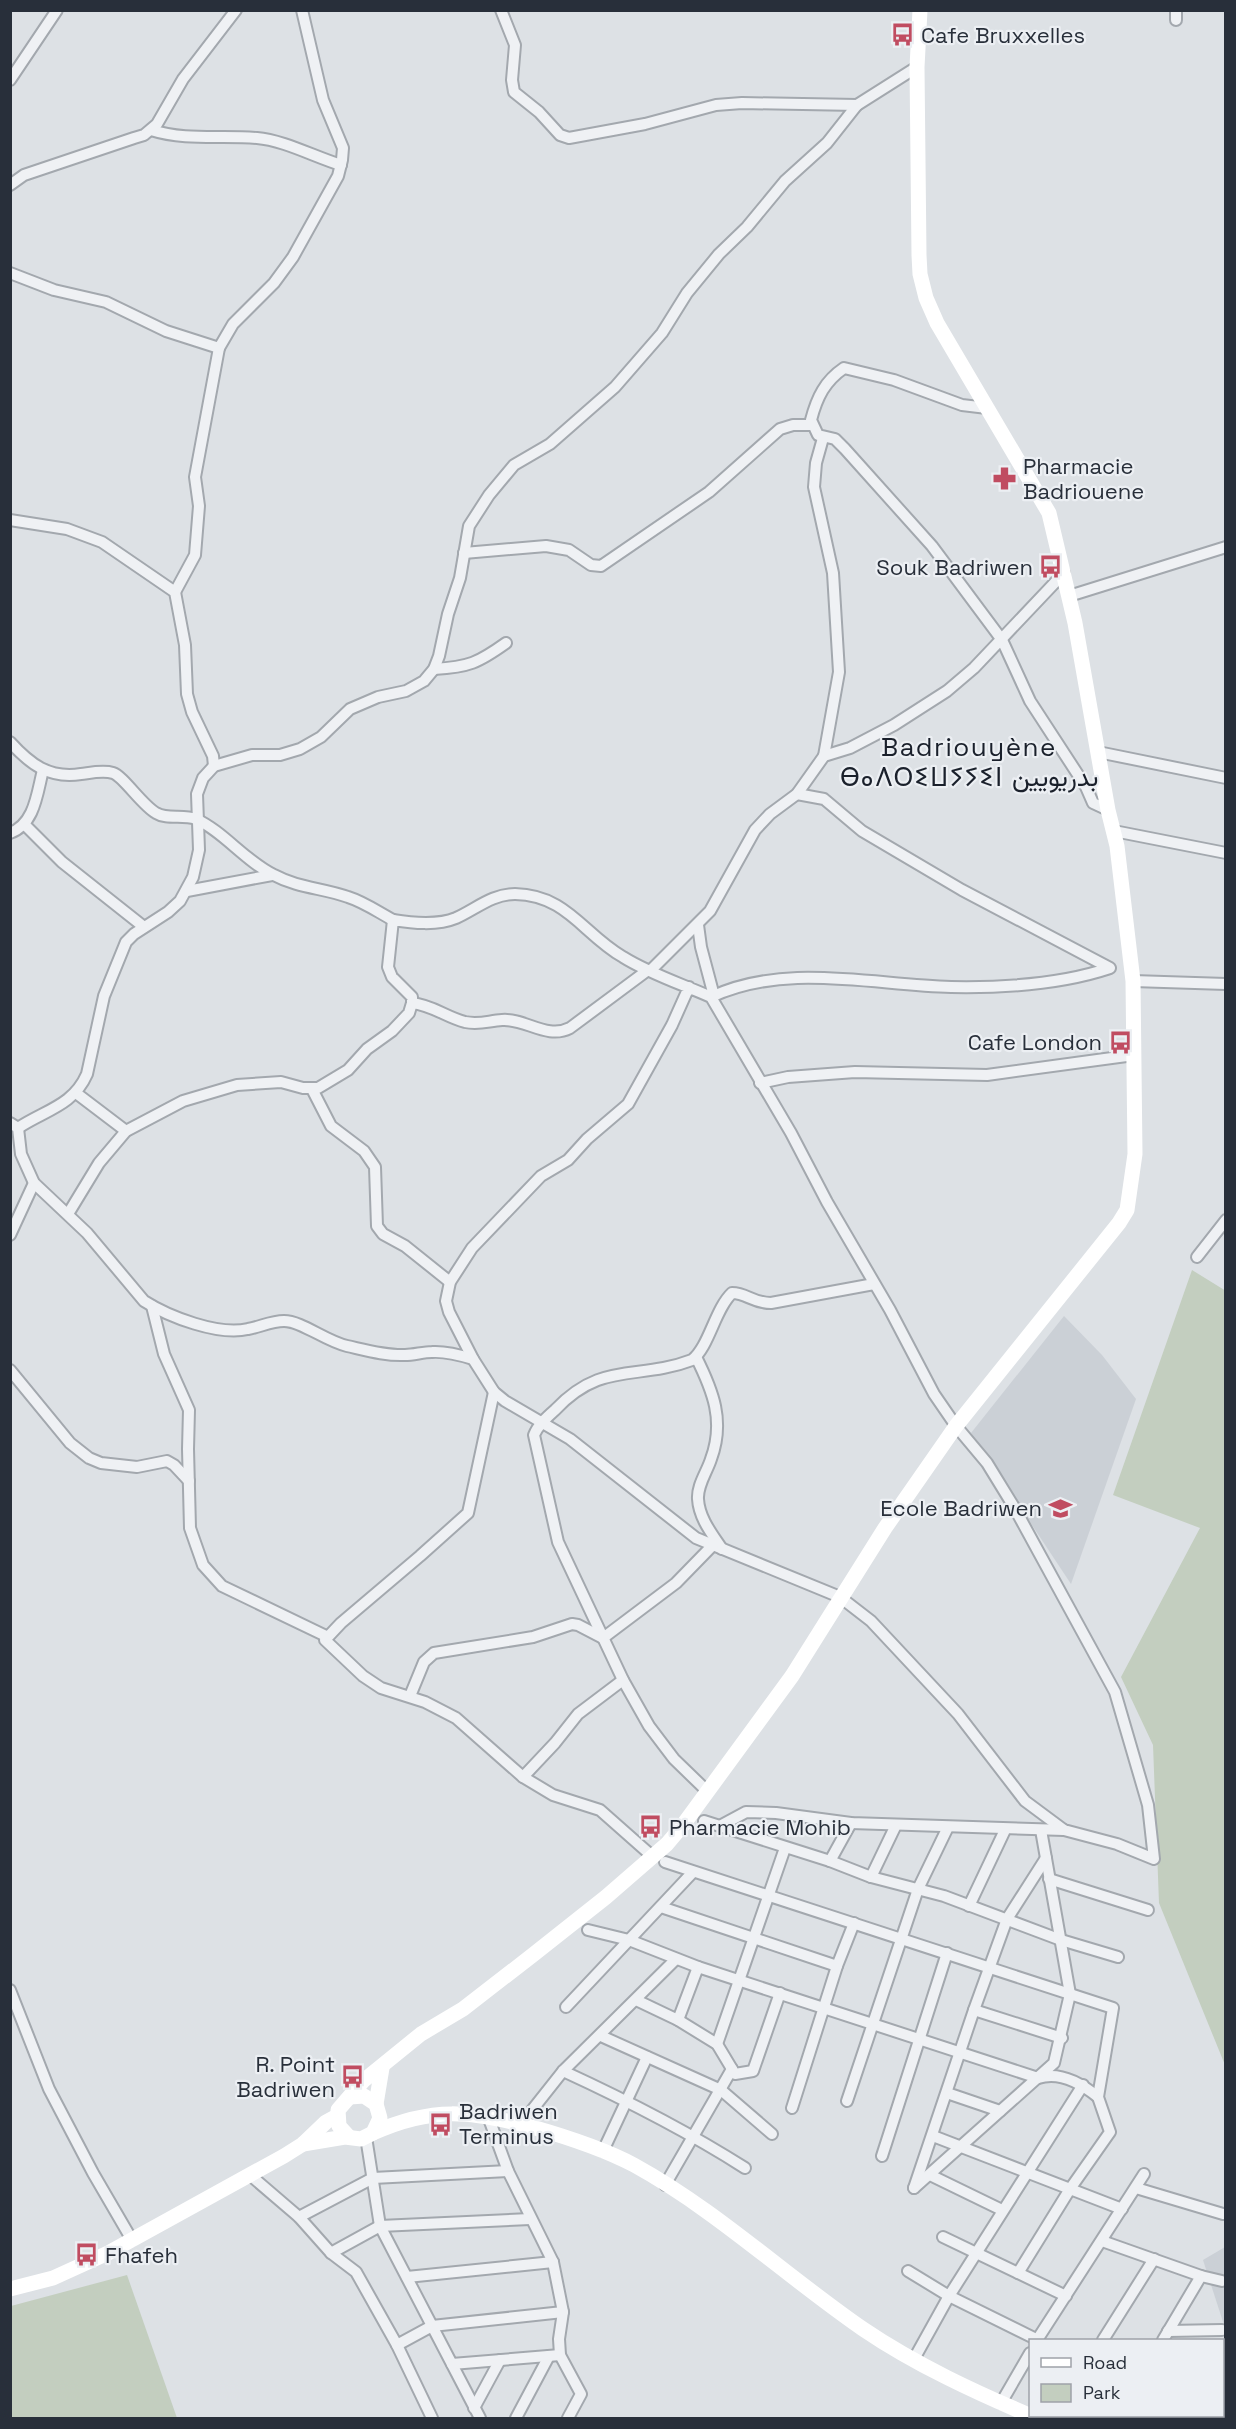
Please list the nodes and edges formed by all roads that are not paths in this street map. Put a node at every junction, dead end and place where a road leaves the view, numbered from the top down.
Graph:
1 (57, 10) edge
2 (236, 10) edge
3 (302, 10) edge
4 (501, 10) edge
5 (920, 10) edge
6 (917, 67) junction
7 (10, 80) edge
8 (857, 105) junction
9 (151, 130) junction
10 (341, 165) junction
11 (10, 185) edge
12 (10, 273) edge
13 (219, 348) junction
14 (987, 408) junction
15 (812, 425) junction
16 (823, 438) junction
17 (10, 520) edge
18 (1226, 547) edge
19 (464, 553) junction
20 (1064, 573) junction
21 (175, 592) junction
22 (1069, 596) junction
23 (1002, 640) junction
24 (506, 643) dead end
25 (434, 669) junction
26 (10, 742) edge
27 (1098, 752) junction
28 (824, 756) junction
29 (214, 766) junction
30 (43, 770) junction
31 (1226, 778) edge
32 (796, 794) junction
33 (1108, 810) junction
34 (198, 820) junction
35 (25, 825) junction
36 (1114, 831) junction
37 (10, 833) edge
38 (1226, 853) edge
39 (272, 874) junction
40 (187, 891) junction
41 (393, 920) junction
42 (698, 925) junction
43 (144, 927) junction
44 (1131, 964) junction
45 (1110, 968) junction
46 (649, 970) junction
47 (1133, 981) junction
48 (1226, 984) edge
49 (688, 987) junction
50 (712, 997) junction
51 (412, 1003) junction
52 (1134, 1055) junction
53 (760, 1083) junction
54 (312, 1089) junction
55 (76, 1093) junction
56 (14, 1126) edge
57 (126, 1131) junction
58 (34, 1183) junction
59 (68, 1214) junction
60 (1226, 1220) edge
61 (10, 1235) edge
62 (1197, 1257) dead end
63 (450, 1282) junction
64 (874, 1284) junction
65 (152, 1306) junction
66 (696, 1357) junction
67 (473, 1359) junction
68 (10, 1370) edge
69 (494, 1392) junction
70 (543, 1422) junction
71 (956, 1426) junction
72 (189, 1481) junction
73 (717, 1547) junction
74 (840, 1597) junction
75 (326, 1636) junction
76 (603, 1638) junction
77 (622, 1680) junction
78 (410, 1696) junction
79 (523, 1777) junction
80 (707, 1791) junction
81 (704, 1821) dead end
82 (851, 1823) junction
83 (896, 1825) junction
84 (720, 1826) junction
85 (948, 1827) junction
86 (1005, 1830) junction
87 (1041, 1830) junction
88 (1064, 1830) junction
89 (785, 1848) junction
90 (1046, 1858) junction
91 (659, 1859) junction
92 (830, 1861) junction
93 (693, 1872) junction
94 (871, 1877) junction
95 (1049, 1879) junction
96 (918, 1889) junction
97 (769, 1895) junction
98 (969, 1906) junction
99 (661, 1907) junction
100 (1148, 1910) dead end
101 (1007, 1919) junction
102 (854, 1923) junction
103 (588, 1930) dead end
104 (754, 1938) junction
105 (902, 1938) junction
106 (629, 1940) junction
107 (1061, 1940) junction
108 (947, 1953) junction
109 (1118, 1957) dead end
110 (676, 1959) junction
111 (837, 1966) junction
112 (698, 1967) junction
113 (989, 1967) junction
114 (739, 1980) junction
115 (10, 1990) edge
116 (780, 1993) junction
117 (1070, 1994) junction
118 (636, 2000) junction
119 (566, 2007) dead end
120 (824, 2009) junction
121 (974, 2010) junction
122 (678, 2020) junction
123 (874, 2023) junction
124 (601, 2036) junction
125 (920, 2038) junction
126 (1062, 2038) junction
127 (717, 2044) junction
128 (961, 2052) junction
129 (647, 2057) junction
130 (382, 2068) junction
131 (732, 2069) junction
132 (563, 2072) junction
133 (1038, 2078) junction
134 (1083, 2085) junction
135 (720, 2090) junction
136 (947, 2093) junction
137 (350, 2097) junction
138 (1098, 2097) junction
139 (626, 2100) junction
140 (847, 2101) dead end
141 (792, 2108) dead end
142 (378, 2109) junction
143 (1000, 2111) junction
144 (337, 2116) junction
145 (488, 2116) junction
146 (409, 2119) junction
147 (521, 2124) junction
148 (772, 2134) dead end
149 (370, 2135) junction
150 (694, 2136) junction
151 (933, 2136) junction
152 (349, 2137) junction
153 (303, 2144) junction
154 (960, 2146) junction
155 (603, 2151) junction
156 (882, 2156) dead end
157 (745, 2168) dead end
158 (508, 2171) junction
159 (1027, 2172) junction
160 (1144, 2174) dead end
161 (250, 2175) junction
162 (930, 2175) junction
163 (373, 2178) junction
164 (664, 2184) junction
165 (1136, 2188) junction
166 (1070, 2189) junction
167 (1122, 2209) junction
168 (1002, 2210) junction
169 (1223, 2214) dead end
170 (299, 2217) junction
171 (530, 2219) junction
172 (381, 2226) junction
173 (944, 2237) dead end
174 (132, 2240) junction
175 (1102, 2241) junction
176 (976, 2252) junction
177 (332, 2253) junction
178 (1155, 2259) junction
179 (553, 2262) junction
180 (908, 2271) dead end
181 (1018, 2273) junction
182 (1201, 2276) junction
183 (407, 2277) junction
184 (1222, 2281) dead end
185 (10, 2289) edge
186 (949, 2296) junction
187 (1066, 2296) junction
188 (563, 2312) junction
189 (432, 2326) junction
190 (1222, 2330) dead end
191 (1166, 2336) edge
192 (1036, 2339) edge
193 (1039, 2339) edge
194 (1104, 2339) edge
195 (397, 2345) junction
196 (1029, 2355) edge
197 (555, 2356) junction
198 (914, 2359) junction
199 (500, 2360) junction
200 (452, 2364) junction
201 (1001, 2403) junction
202 (474, 2408) junction
203 (1029, 2415) edge
204 (432, 2418) edge
205 (480, 2418) edge
206 (516, 2418) edge
207 (568, 2418) edge

1 - 7 street
2 - 9 street
3 - 10 street
4 - 8 street
5 - 6 street
6 - 8 street
6 - 14 street
8 - 19 street
9 - 10 street
9 - 11 street
10 - 13 street
12 - 13 street
13 - 21 street
14 - 15 street
14 - 20 street
15 - 16 street
15 - 19 street
16 - 23 street
16 - 28 street
17 - 21 street
18 - 22 street
19 - 25 street
20 - 22 street
20 - 23 street
21 - 29 street
22 - 27 street
23 - 28 street
23 - 33 street
24 - 25 street
25 - 29 street
26 - 30 street
27 - 31 street
27 - 33 street
28 - 32 street
29 - 34 street
30 - 34 street
30 - 35 street
32 - 42 street
32 - 45 street
33 - 36 street
34 - 39 street
34 - 40 street
35 - 37 street
35 - 43 street
36 - 38 street
36 - 44 street
39 - 40 street
39 - 41 street
40 - 43 street
41 - 46 street
41 - 51 street
42 - 46 street
42 - 50 street
43 - 55 street
44 - 45 street
44 - 47 street
45 - 50 street
46 - 49 street
46 - 51 street
47 - 48 street
47 - 52 street
49 - 50 street
49 - 63 street
50 - 53 street
51 - 54 street
52 - 53 street
52 - 71 street
53 - 64 street
54 - 57 street
54 - 63 street
55 - 56 street
55 - 57 street
56 - 58 street
57 - 59 street
58 - 59 street
58 - 61 street
59 - 65 street
60 - 62 street
63 - 67 street
64 - 66 street
64 - 71 street
65 - 67 street
65 - 72 street
66 - 70 street
66 - 73 street
67 - 69 street
68 - 72 street
69 - 70 street
69 - 75 street
70 - 73 street
70 - 76 street
71 - 74 street
71 - 88 street
72 - 75 street
73 - 74 street
73 - 76 street
74 - 80 street
74 - 88 street
75 - 78 street
76 - 77 street
76 - 78 street
77 - 79 street
77 - 80 street
78 - 79 street
79 - 91 street
80 - 91 street
81 - 84 street
82 - 83 street
82 - 84 street
82 - 92 street
83 - 85 street
83 - 94 street
84 - 89 street
85 - 86 street
85 - 96 street
86 - 87 street
86 - 98 street
87 - 88 street
87 - 90 street
89 - 92 street
89 - 97 street
90 - 95 street
90 - 101 street
91 - 93 street
91 - 130 street
92 - 94 street
93 - 97 street
93 - 99 street
94 - 96 street
95 - 100 street
95 - 107 street
96 - 98 street
96 - 105 street
97 - 102 street
97 - 104 street
98 - 101 street
99 - 104 street
99 - 106 street
101 - 107 street
101 - 113 street
102 - 105 street
102 - 111 street
103 - 106 street
104 - 111 street
104 - 114 street
105 - 108 street
105 - 123 street
106 - 110 street
106 - 119 street
107 - 109 street
107 - 117 street
108 - 113 street
108 - 125 street
110 - 112 street
110 - 118 street
111 - 120 street
112 - 114 street
112 - 122 street
113 - 117 street
113 - 121 street
114 - 116 street
114 - 127 street
115 - 174 street
116 - 120 street
116 - 131 street
117 - 126 street
117 - 138 street
118 - 122 street
118 - 124 street
120 - 123 street
120 - 141 street
121 - 126 street
121 - 128 street
122 - 127 street
123 - 125 street
123 - 140 street
124 - 129 street
124 - 132 street
125 - 128 street
125 - 156 street
126 - 133 street
127 - 131 street
128 - 133 street
128 - 136 street
129 - 135 street
129 - 139 street
130 - 137 street
130 - 142 street
131 - 135 street
132 - 139 street
132 - 147 street
133 - 134 street
133 - 143 street
134 - 138 street
134 - 159 street
135 - 148 street
135 - 150 street
136 - 143 street
136 - 151 street
137 - 142 street
137 - 144 street
138 - 166 street
139 - 150 street
139 - 155 street
142 - 146 street
142 - 149 street
143 - 154 street
144 - 152 street
144 - 153 street
145 - 146 street
145 - 147 street
145 - 158 street
146 - 149 street
147 - 155 street
149 - 152 street
149 - 163 street
150 - 157 street
150 - 164 street
151 - 154 street
151 - 162 street
152 - 153 street
153 - 161 street
154 - 159 street
154 - 162 street
155 - 164 street
158 - 163 street
158 - 171 street
159 - 166 street
159 - 168 street
160 - 165 street
161 - 170 street
161 - 174 street
162 - 168 street
163 - 170 street
163 - 172 street
164 - 198 street
165 - 167 street
165 - 169 street
166 - 167 street
166 - 181 street
167 - 175 street
168 - 176 street
170 - 177 street
171 - 172 street
171 - 179 street
172 - 177 street
172 - 183 street
173 - 176 street
174 - 185 street
175 - 178 street
175 - 187 street
176 - 181 street
176 - 186 street
177 - 195 street
178 - 182 street
178 - 194 street
179 - 183 street
179 - 188 street
180 - 186 street
181 - 187 street
182 - 184 street
182 - 191 street
183 - 189 street
186 - 192 street
186 - 198 street
187 - 193 street
188 - 189 street
188 - 197 street
189 - 195 street
189 - 200 street
190 - 191 street
195 - 204 street
196 - 201 street
197 - 199 street
197 - 206 street
197 - 207 street
198 - 201 street
199 - 200 street
199 - 202 street
200 - 202 street
201 - 203 street
202 - 205 street

